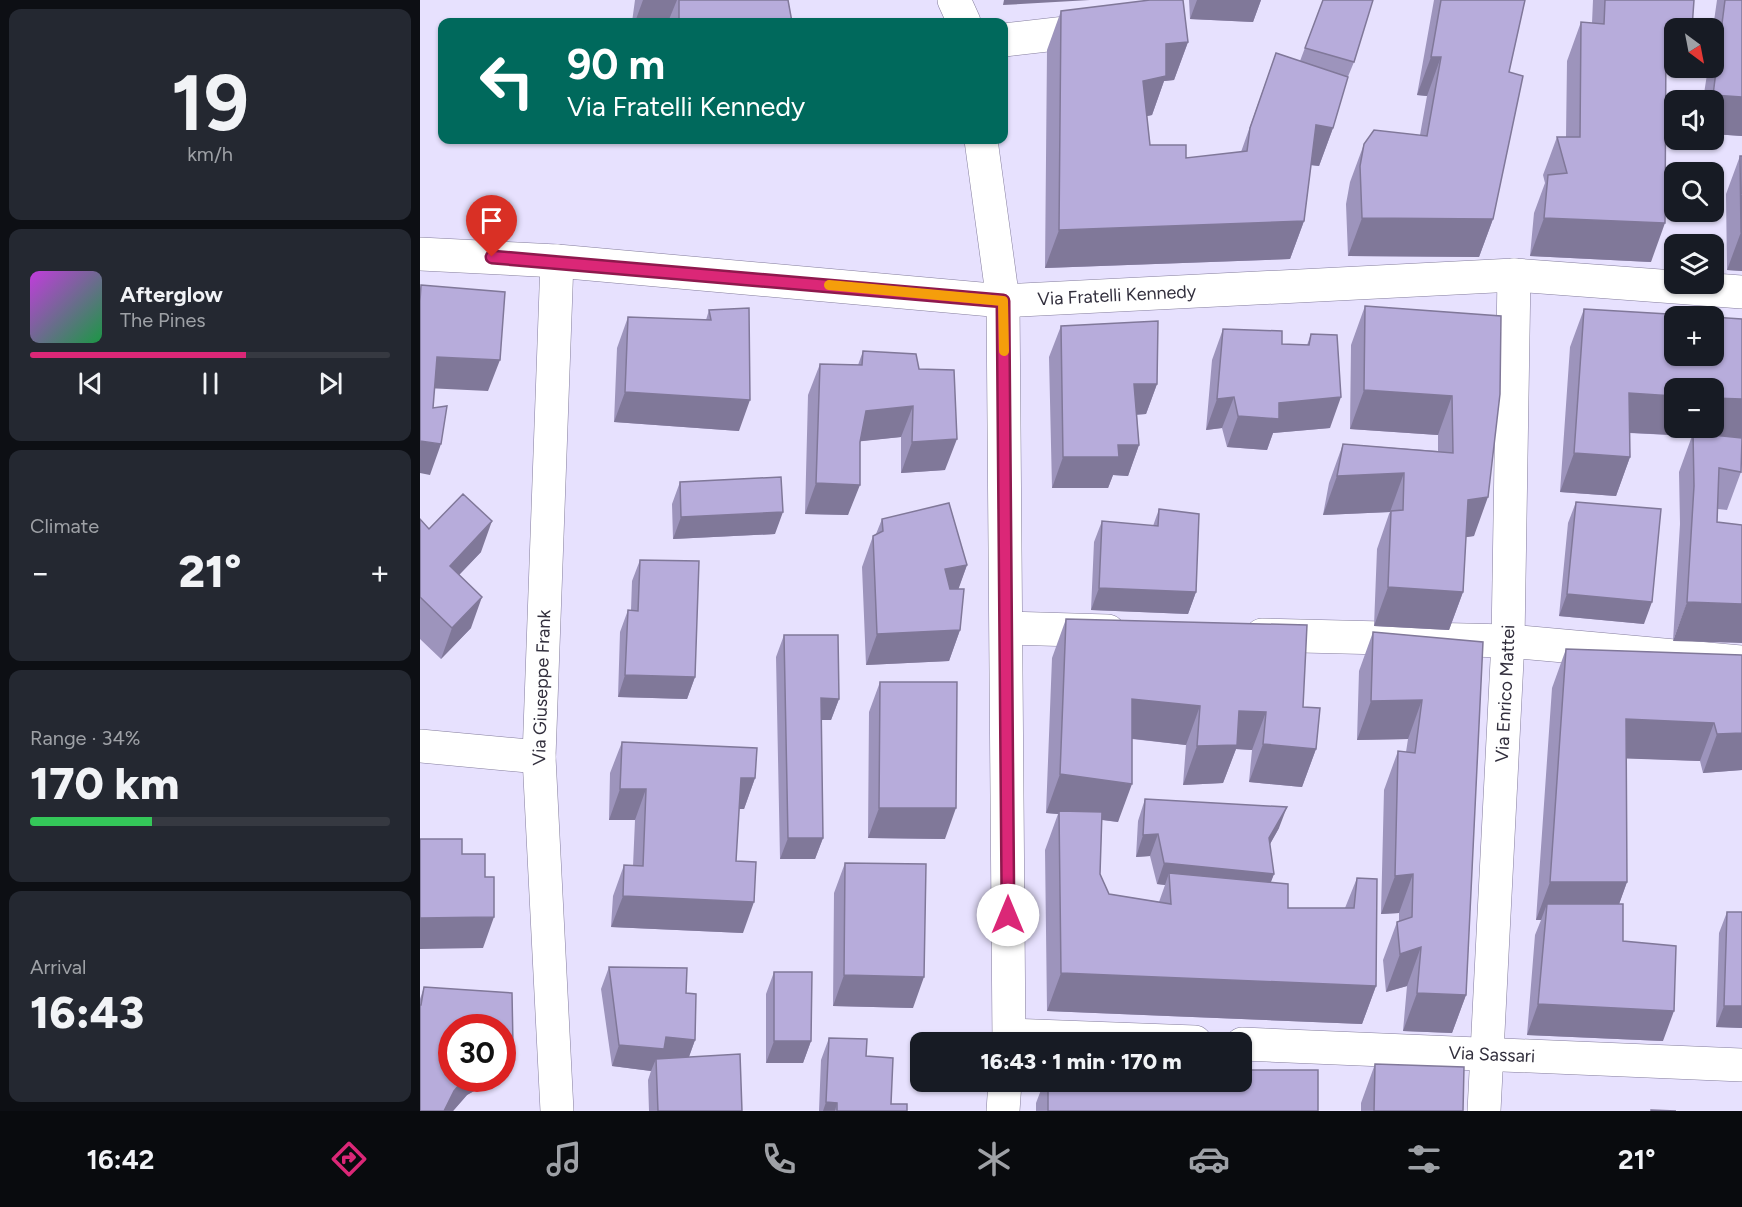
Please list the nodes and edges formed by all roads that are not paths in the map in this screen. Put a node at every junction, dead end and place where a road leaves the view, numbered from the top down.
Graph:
1 (954, 0) edge
2 (1165, 0) edge
3 (962, 18) edge
4 (1008, 40) edge
5 (982, 144) edge
6 (420, 254) edge
7 (557, 261) junction
8 (1514, 275) junction
9 (1742, 292) edge
10 (1003, 301) junction
11 (1007, 628) junction
12 (1138, 632) edge
13 (1234, 634) edge
14 (1508, 641) junction
15 (1742, 662) edge
16 (420, 746) edge
17 (539, 757) junction
18 (1009, 1032) edge
19 (1252, 1044) edge
20 (1485, 1054) junction
21 (1742, 1065) edge
22 (1004, 1092) edge
23 (556, 1111) edge
24 (1003, 1111) edge
25 (1484, 1111) edge

1 - 3 street
2 - 4 street
5 - 10 street
6 - 7 street, Via Fratelli Kennedy
7 - 10 street, Via Fratelli Kennedy
7 - 17 street, Via Giuseppe Frank
8 - 9 street, Via Fratelli Kennedy
8 - 10 street, Via Fratelli Kennedy
8 - 14 street, Via Enrico Mattei
10 - 11 street
11 - 12 street
11 - 18 street
13 - 14 street
14 - 15 street
14 - 20 street, Via Enrico Mattei
16 - 17 street
17 - 23 street, Via Giuseppe Frank
19 - 20 street, Via Sassari
20 - 21 street, Via Sassari
20 - 25 street, Via Enrico Mattei
22 - 24 street

